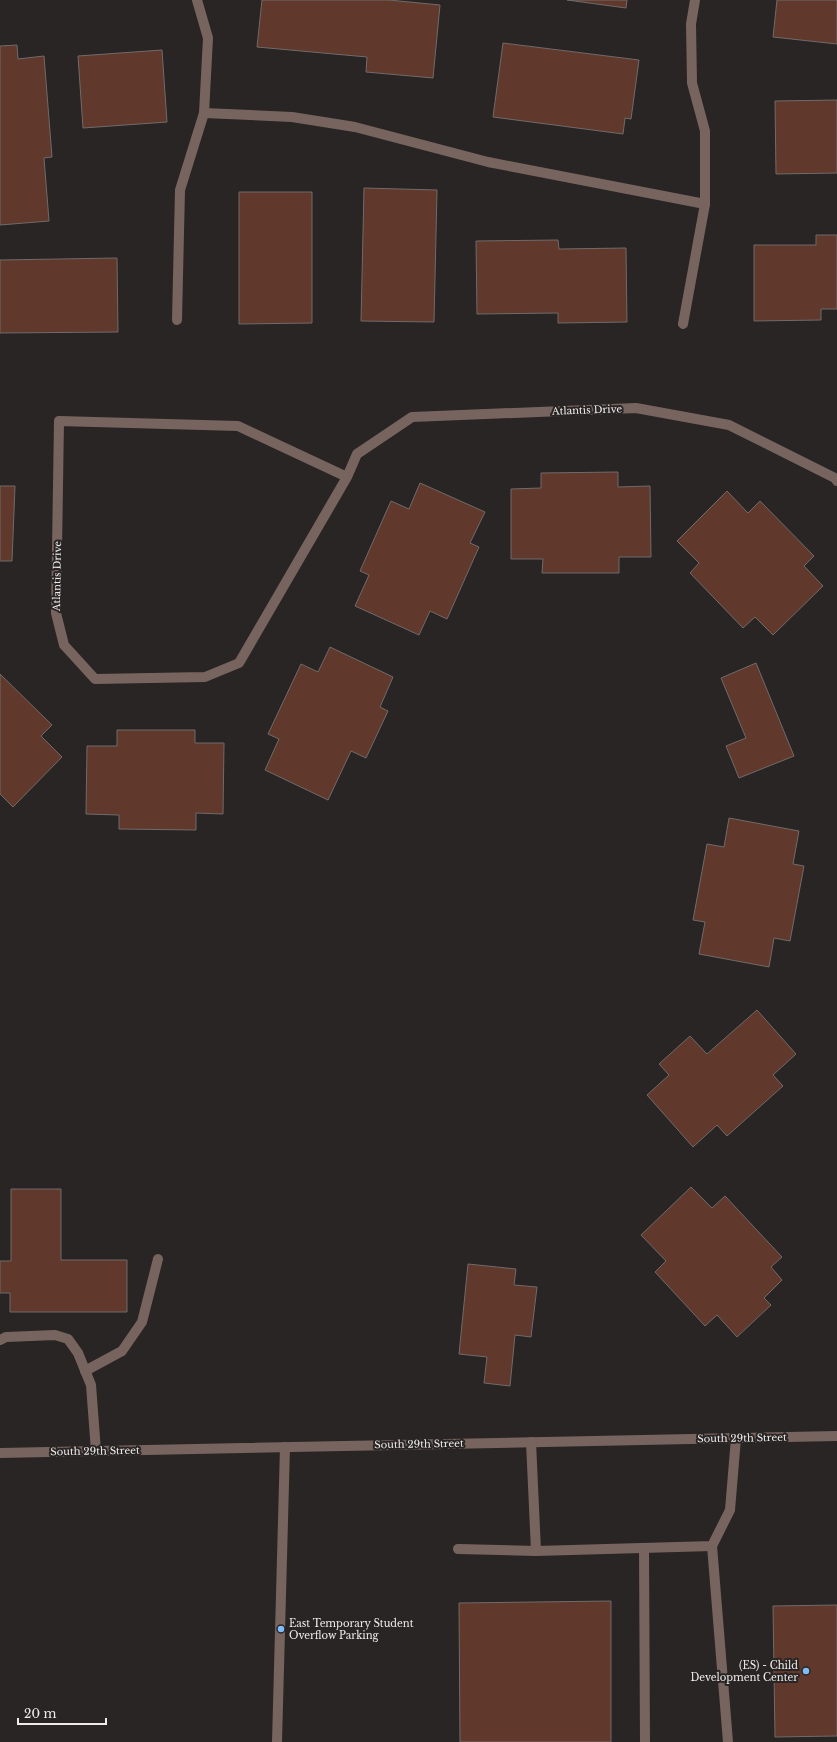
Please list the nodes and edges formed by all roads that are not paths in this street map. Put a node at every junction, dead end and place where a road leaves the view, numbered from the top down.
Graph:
1 (196, 0) edge
2 (696, 0) edge
3 (204, 114) junction
4 (705, 204) junction
5 (177, 320) dead end
6 (683, 324) dead end
7 (347, 477) junction
8 (837, 481) edge
9 (158, 1259) dead end
10 (0, 1340) edge
11 (85, 1371) junction
12 (837, 1436) edge
13 (736, 1438) junction
14 (531, 1442) junction
15 (285, 1447) junction
16 (96, 1451) junction
17 (0, 1453) edge
18 (712, 1546) junction
19 (644, 1548) junction
20 (458, 1549) dead end
21 (536, 1552) junction
22 (277, 1742) edge
23 (646, 1742) edge
24 (728, 1742) edge

1 - 3 street
2 - 4 street
3 - 4 street
3 - 5 street
4 - 6 street
7 - 7 street, Atlantis Drive
7 - 8 street, Atlantis Drive
9 - 11 street
10 - 11 street
11 - 16 street
12 - 13 street, South 29th Street
13 - 14 street, South 29th Street
13 - 18 street
14 - 15 street, South 29th Street
14 - 21 street
15 - 16 street, South 29th Street
15 - 22 street
16 - 17 street, South 29th Street
18 - 19 street
18 - 24 street
19 - 21 street
19 - 23 street
20 - 21 street

